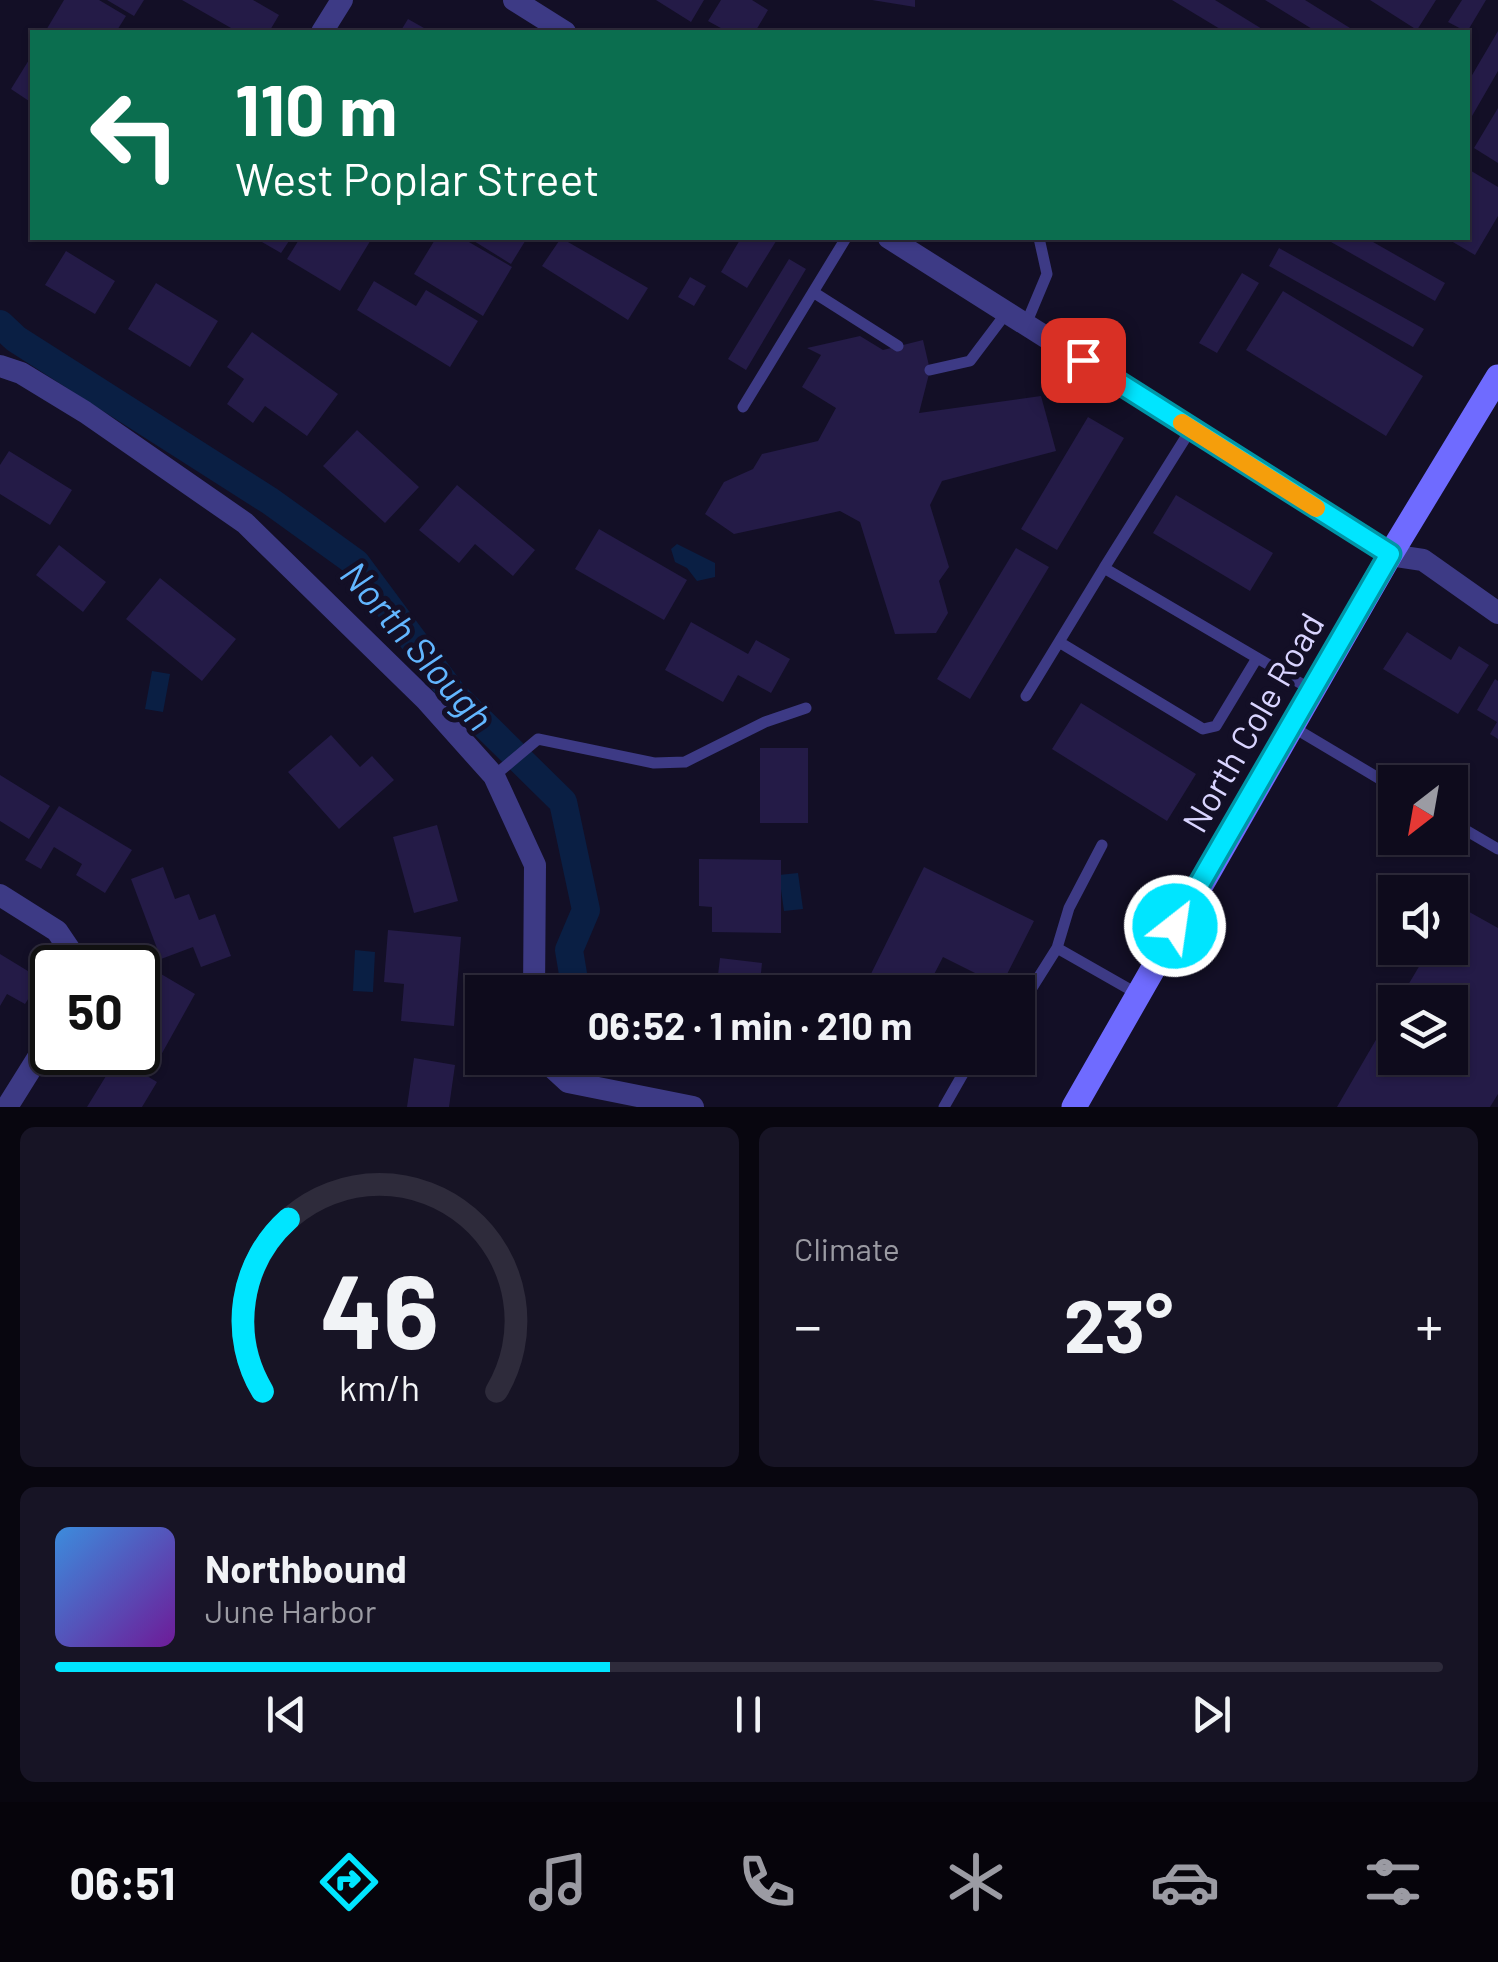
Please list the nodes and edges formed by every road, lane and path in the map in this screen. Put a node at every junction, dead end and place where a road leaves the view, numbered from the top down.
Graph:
1 (342, 0) edge
2 (514, 0) edge
3 (323, 30) edge
4 (562, 30) edge
5 (845, 240) edge
6 (892, 240) edge
7 (1039, 240) edge
8 (812, 292) junction
9 (1016, 318) junction
10 (898, 346) dead end
11 (0, 366) edge
12 (930, 370) dead end
13 (1498, 377) edge
14 (742, 407) dead end
15 (1191, 429) junction
16 (1390, 554) junction
17 (1104, 568) junction
18 (1498, 613) edge
19 (1059, 642) junction
20 (1257, 658) junction
21 (1312, 690) junction
22 (1026, 696) dead end
23 (806, 708) dead end
24 (1290, 726) junction
25 (494, 776) junction
26 (1378, 778) edge
27 (1468, 832) edge
28 (1102, 845) dead end
29 (1498, 849) edge
30 (0, 895) edge
31 (67, 945) edge
32 (1057, 948) junction
33 (534, 975) edge
34 (1035, 983) edge
35 (1136, 993) junction
36 (30, 1071) edge
37 (560, 1075) edge
38 (962, 1075) edge
39 (8, 1107) edge
40 (693, 1107) edge
41 (944, 1107) edge
42 (1074, 1107) edge

1 - 3 street
2 - 4 street
5 - 8 lane
6 - 9 street
7 - 9 lane
8 - 10 lane
8 - 14 lane
9 - 12 lane
9 - 15 street
11 - 25 street
13 - 16 main road, North Cole Road
15 - 16 street
15 - 17 lane
16 - 18 street
16 - 21 main road, North Cole Road
17 - 19 lane
17 - 20 lane
19 - 20 lane
19 - 22 lane
20 - 21 lane
21 - 24 main road, North Cole Road
23 - 25 lane
24 - 26 lane
24 - 35 main road, North Cole Road
25 - 33 street
27 - 29 lane
28 - 32 lane
30 - 31 street
32 - 34 lane
32 - 35 lane
35 - 42 main road, North Cole Road
36 - 39 street
37 - 40 street
38 - 41 lane

